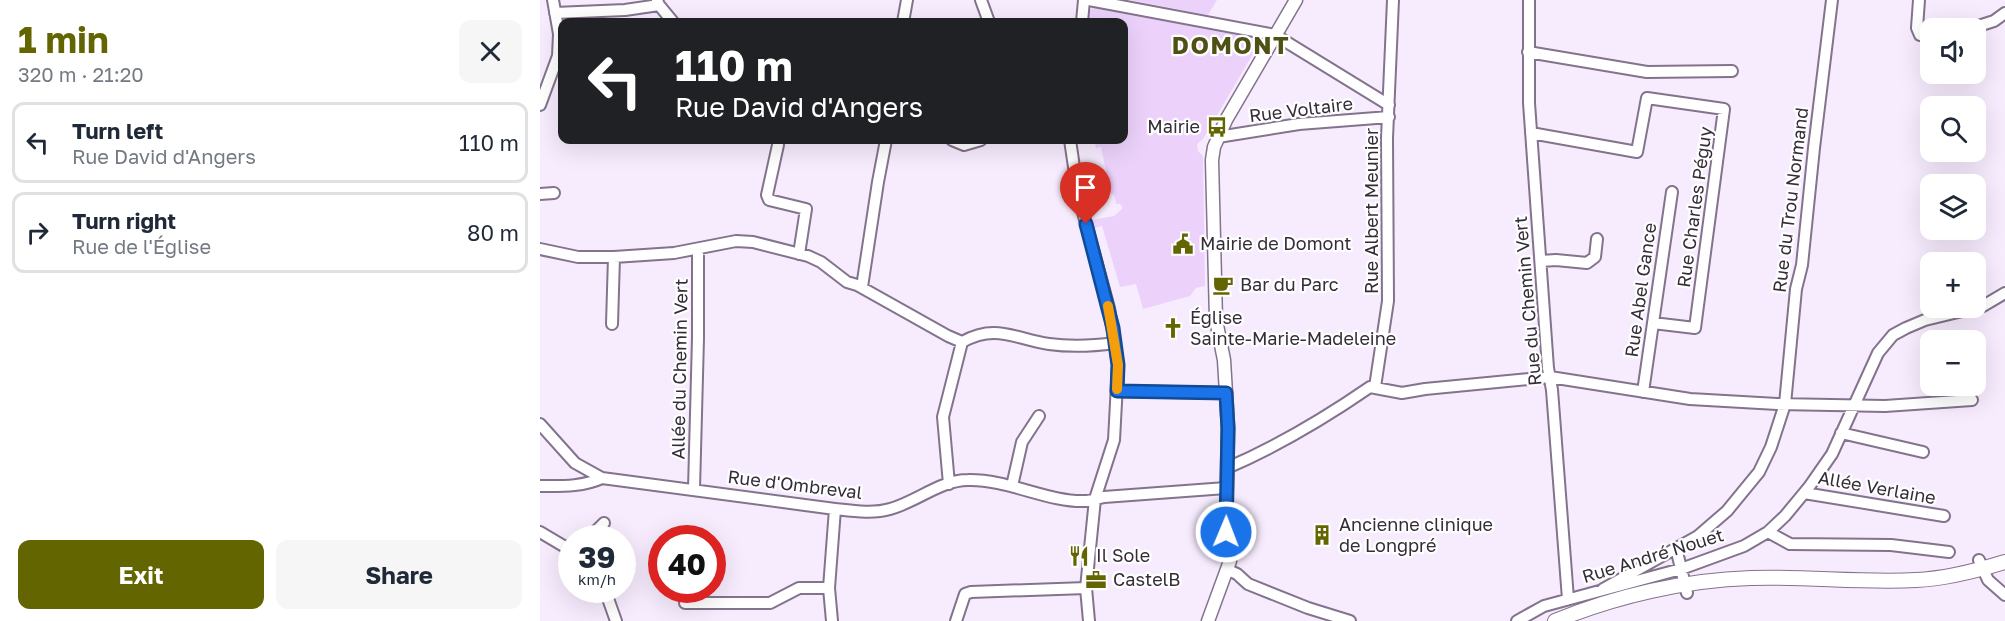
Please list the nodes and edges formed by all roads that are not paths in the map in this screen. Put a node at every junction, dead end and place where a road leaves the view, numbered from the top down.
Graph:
1 (553, 0) edge
2 (907, 0) edge
3 (981, 0) edge
4 (1084, 0) edge
5 (1089, 0) edge
6 (1296, 0) edge
7 (1393, 0) edge
8 (1529, 0) edge
9 (1832, 0) edge
10 (1919, 0) edge
11 (658, 3) edge
12 (625, 10) junction
13 (603, 11) junction
14 (555, 13) junction
15 (2005, 13) edge
16 (604, 18) edge
17 (626, 18) edge
18 (671, 18) edge
19 (904, 18) edge
20 (988, 18) edge
21 (1082, 18) edge
22 (1986, 24) edge
23 (558, 29) edge
24 (1275, 35) junction
25 (1920, 35) edge
26 (1528, 52) junction
27 (558, 56) edge
28 (1732, 71) dead end
29 (540, 105) edge
30 (1389, 111) junction
31 (1531, 133) junction
32 (1218, 137) junction
33 (885, 144) edge
34 (1071, 144) edge
35 (778, 145) dead end
36 (1672, 192) dead end
37 (554, 193) dead end
38 (540, 194) edge
39 (1597, 239) dead end
40 (540, 249) edge
41 (698, 249) junction
42 (799, 254) junction
43 (614, 257) junction
44 (1541, 261) junction
45 (862, 287) junction
46 (2005, 293) edge
47 (1653, 323) junction
48 (612, 324) dead end
49 (962, 342) junction
50 (1115, 343) junction
51 (1550, 377) junction
52 (1375, 387) junction
53 (1117, 391) junction
54 (1643, 392) junction
55 (1226, 393) junction
56 (1972, 400) dead end
57 (1785, 405) junction
58 (1854, 406) junction
59 (1039, 416) dead end
60 (540, 424) edge
61 (1841, 434) junction
62 (1923, 452) dead end
63 (1227, 468) junction
64 (602, 478) junction
65 (949, 484) junction
66 (540, 486) edge
67 (1012, 486) junction
68 (1227, 488) junction
69 (694, 489) junction
70 (1804, 493) junction
71 (1095, 500) junction
72 (835, 509) junction
73 (1944, 516) dead end
74 (1768, 532) junction
75 (544, 534) edge
76 (558, 542) edge
77 (540, 544) edge
78 (1676, 548) junction
79 (1949, 552) dead end
80 (2005, 552) edge
81 (2005, 562) edge
82 (1985, 563) junction
83 (1681, 569) junction
84 (1228, 570) junction
85 (829, 588) junction
86 (1086, 588) junction
87 (1603, 589) junction
88 (1686, 589) junction
89 (2001, 591) edge
90 (1568, 599) junction
91 (610, 603) edge
92 (726, 603) edge
93 (616, 621) edge
94 (832, 621) edge
95 (956, 621) edge
96 (1089, 621) edge
97 (1208, 621) edge
98 (1350, 621) edge
99 (1517, 621) edge
100 (1555, 621) edge
101 (1570, 621) edge

1 - 14 street
2 - 19 street
3 - 20 street
4 - 21 street
5 - 24 street
6 - 24 street
7 - 30 street, Rue Albert Meunier
8 - 26 street, Rue du Chemin Vert
9 - 57 street, Rue du Trou Normand
10 - 25 street
11 - 12 street
11 - 18 street
12 - 13 street
12 - 17 street
13 - 14 street
13 - 16 street
14 - 23 street
15 - 22 street
24 - 30 street
24 - 32 street
26 - 28 street
26 - 31 street, Rue du Chemin Vert
27 - 29 street
30 - 32 street, Rue Voltaire
30 - 52 street, Rue Albert Meunier
31 - 44 street, Rue du Chemin Vert
31 - 47 street, Rue Charles Péguy
32 - 55 street
33 - 45 street
34 - 50 street
35 - 42 street
36 - 47 street, Rue Abel Gance
37 - 38 street
39 - 44 street
40 - 43 street
41 - 42 street
41 - 43 street
41 - 69 street, Allée du Chemin Vert
42 - 45 street
43 - 48 street
44 - 51 street, Rue du Chemin Vert
45 - 49 street
46 - 58 street, Rue André Nouet
47 - 54 street, Rue Abel Gance
49 - 50 street
49 - 65 street
50 - 53 street
51 - 52 street
51 - 54 street
51 - 90 street, Rue du Chemin Vert
52 - 63 street
53 - 55 street
53 - 71 street
54 - 57 street
55 - 63 street
56 - 58 street
57 - 58 street
57 - 78 street, Rue du Trou Normand
58 - 61 street, Rue André Nouet
59 - 67 street
60 - 64 street, Rue d'Ombreval
61 - 62 street
61 - 70 street, Rue André Nouet
63 - 68 street
64 - 66 street
64 - 69 street, Rue d'Ombreval
65 - 67 street, Rue d'Ombreval
65 - 72 street, Rue d'Ombreval
67 - 71 street, Rue d'Ombreval
68 - 71 street, Rue d'Ombreval
68 - 84 street
69 - 72 street, Rue d'Ombreval
70 - 73 street, Allée Verlaine
70 - 74 street, Rue André Nouet
71 - 86 street
72 - 85 street
74 - 79 street
74 - 83 street, Rue André Nouet
75 - 76 street
75 - 77 street
78 - 83 street
78 - 87 street, Rue du Trou Normand
80 - 82 main road
81 - 82 main road
82 - 88 main road
82 - 89 street
83 - 87 street, Rue André Nouet
83 - 88 street
84 - 97 street
84 - 98 street
85 - 92 street
85 - 94 street
86 - 95 street
86 - 96 street
87 - 90 street, Rue André Nouet
88 - 100 main road
88 - 101 main road
90 - 99 street, Rue André Nouet
91 - 93 street

